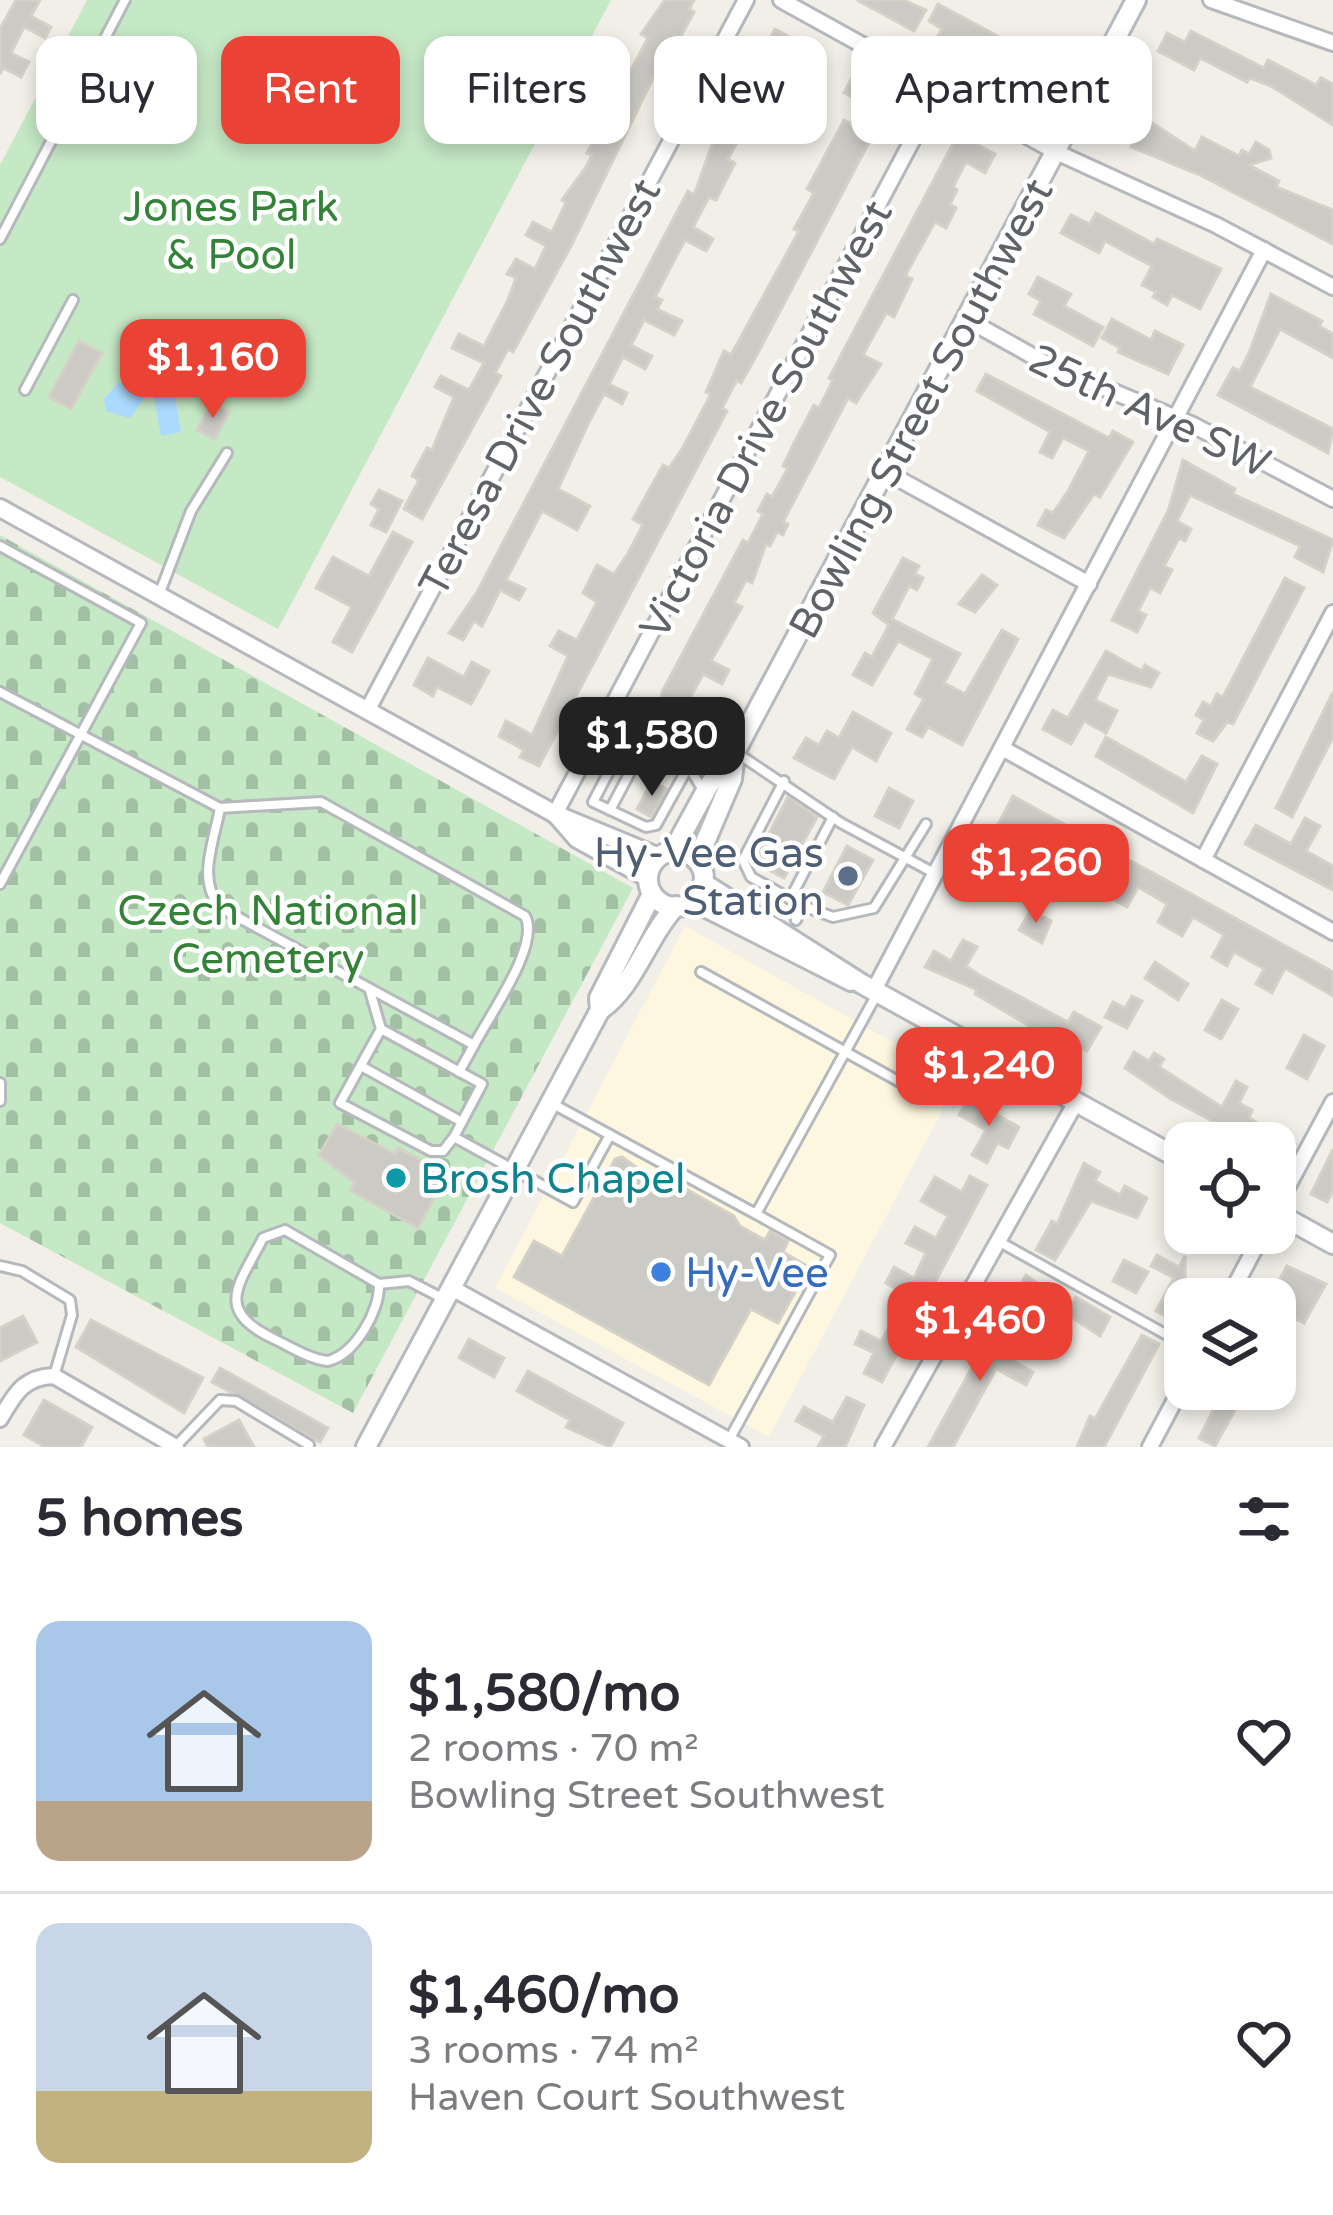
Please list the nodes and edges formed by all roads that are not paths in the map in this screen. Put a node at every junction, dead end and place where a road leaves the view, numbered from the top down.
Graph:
1 (125, 0) edge
2 (746, 0) edge
3 (781, 0) edge
4 (1136, 0) edge
5 (1210, 0) edge
6 (851, 39) edge
7 (1333, 43) edge
8 (910, 144) edge
9 (1042, 144) edge
10 (1056, 152) junction
11 (0, 239) edge
12 (1264, 250) junction
13 (1333, 287) edge
14 (73, 300) dead end
15 (968, 320) junction
16 (25, 390) dead end
17 (1176, 417) junction
18 (227, 453) dead end
19 (888, 473) junction
20 (1333, 499) edge
21 (0, 508) edge
22 (0, 546) edge
23 (1089, 584) junction
24 (158, 596) junction
25 (1333, 614) edge
26 (0, 692) edge
27 (367, 711) junction
28 (603, 724) junction
29 (627, 737) junction
30 (81, 739) junction
31 (644, 746) junction
32 (1001, 748) junction
33 (731, 758) junction
34 (684, 768) junction
35 (784, 781) junction
36 (704, 794) junction
37 (220, 808) junction
38 (610, 810) junction
39 (555, 814) junction
40 (833, 817) junction
41 (926, 824) dead end
42 (666, 854) junction
43 (907, 858) junction
44 (1203, 860) junction
45 (697, 861) junction
46 (935, 874) junction
47 (704, 883) junction
48 (0, 884) edge
49 (650, 886) junction
50 (790, 899) junction
51 (682, 905) junction
52 (803, 906) junction
53 (796, 920) dead end
54 (1333, 932) edge
55 (701, 972) dead end
56 (368, 988) junction
57 (871, 989) junction
58 (600, 1010) junction
59 (381, 1029) junction
60 (474, 1045) junction
61 (844, 1051) junction
62 (361, 1066) junction
63 (459, 1072) junction
64 (0, 1083) edge
65 (918, 1092) dead end
66 (0, 1101) edge
67 (548, 1101) junction
68 (1076, 1102) junction
69 (1333, 1102) edge
70 (463, 1122) junction
71 (610, 1135) junction
72 (454, 1137) junction
73 (1164, 1150) edge
74 (512, 1169) junction
75 (1296, 1172) edge
76 (756, 1214) junction
77 (1296, 1223) edge
78 (998, 1241) junction
79 (1333, 1244) edge
80 (0, 1266) edge
81 (380, 1284) junction
82 (446, 1293) junction
83 (1164, 1333) edge
84 (55, 1376) junction
85 (1170, 1410) edge
86 (0, 1419) edge
87 (735, 1443) edge
88 (309, 1445) edge
89 (176, 1446) edge
90 (366, 1447) edge
91 (883, 1447) edge
92 (1150, 1447) edge

1 - 11 lane
2 - 27 street, Teresa Drive Southwest
3 - 6 street
4 - 10 main road, Bowling Street Southwest
5 - 7 street
8 - 28 street, Victoria Drive Southwest
9 - 10 street
10 - 12 street
10 - 15 main road, Bowling Street Southwest
12 - 13 street
12 - 17 street
14 - 16 lane
15 - 17 street, 25th Ave SW
15 - 19 main road, Bowling Street Southwest
17 - 20 street, 25th Ave SW
17 - 23 street
18 - 24 lane
19 - 23 street
19 - 33 main road, Bowling Street Southwest
21 - 24 street
22 - 30 lane
23 - 32 street
24 - 27 street
25 - 44 street
26 - 30 lane
27 - 39 street
28 - 29 lane
28 - 39 street, Victoria Drive Southwest
29 - 31 lane
29 - 38 lane
30 - 37 lane
30 - 48 lane
31 - 34 lane
31 - 38 lane
32 - 44 street
32 - 46 street
33 - 34 lane
33 - 35 lane
33 - 36 main road, Bowling Street Southwest
33 - 45 main road, Bowling Street Southwest
34 - 36 lane
34 - 38 lane
35 - 40 lane
35 - 50 lane
36 - 42 main road, Bowling Street Southwest
37 - 56 lane
37 - 60 lane
39 - 42 street
39 - 49 street
40 - 43 lane
40 - 50 lane
41 - 43 lane
42 - 45 main road
42 - 49 main road, Bowling Street Southwest
43 - 46 lane
43 - 52 lane
44 - 54 street
45 - 47 main road
46 - 57 street
47 - 51 main road
47 - 57 main road
49 - 51 main road
49 - 58 main road
50 - 52 lane
51 - 57 main road
51 - 58 main road
52 - 53 lane
55 - 61 lane
56 - 59 lane
56 - 60 lane
57 - 61 lane
57 - 68 main road
58 - 67 main road
59 - 62 lane
59 - 63 lane
60 - 63 lane
61 - 65 lane
61 - 76 lane
62 - 70 lane
62 - 72 lane
63 - 70 lane
64 - 66 lane
67 - 71 lane
67 - 74 main road
68 - 73 main road
68 - 78 street
69 - 75 street
70 - 72 lane
71 - 74 lane
71 - 76 lane
72 - 74 lane
74 - 82 main road
76 - 87 lane
77 - 79 main road
78 - 83 lane
78 - 91 street
80 - 84 lane
81 - 81 lane
81 - 82 lane
82 - 87 street
82 - 90 main road
84 - 86 street
84 - 89 street
85 - 92 street
88 - 89 lane

